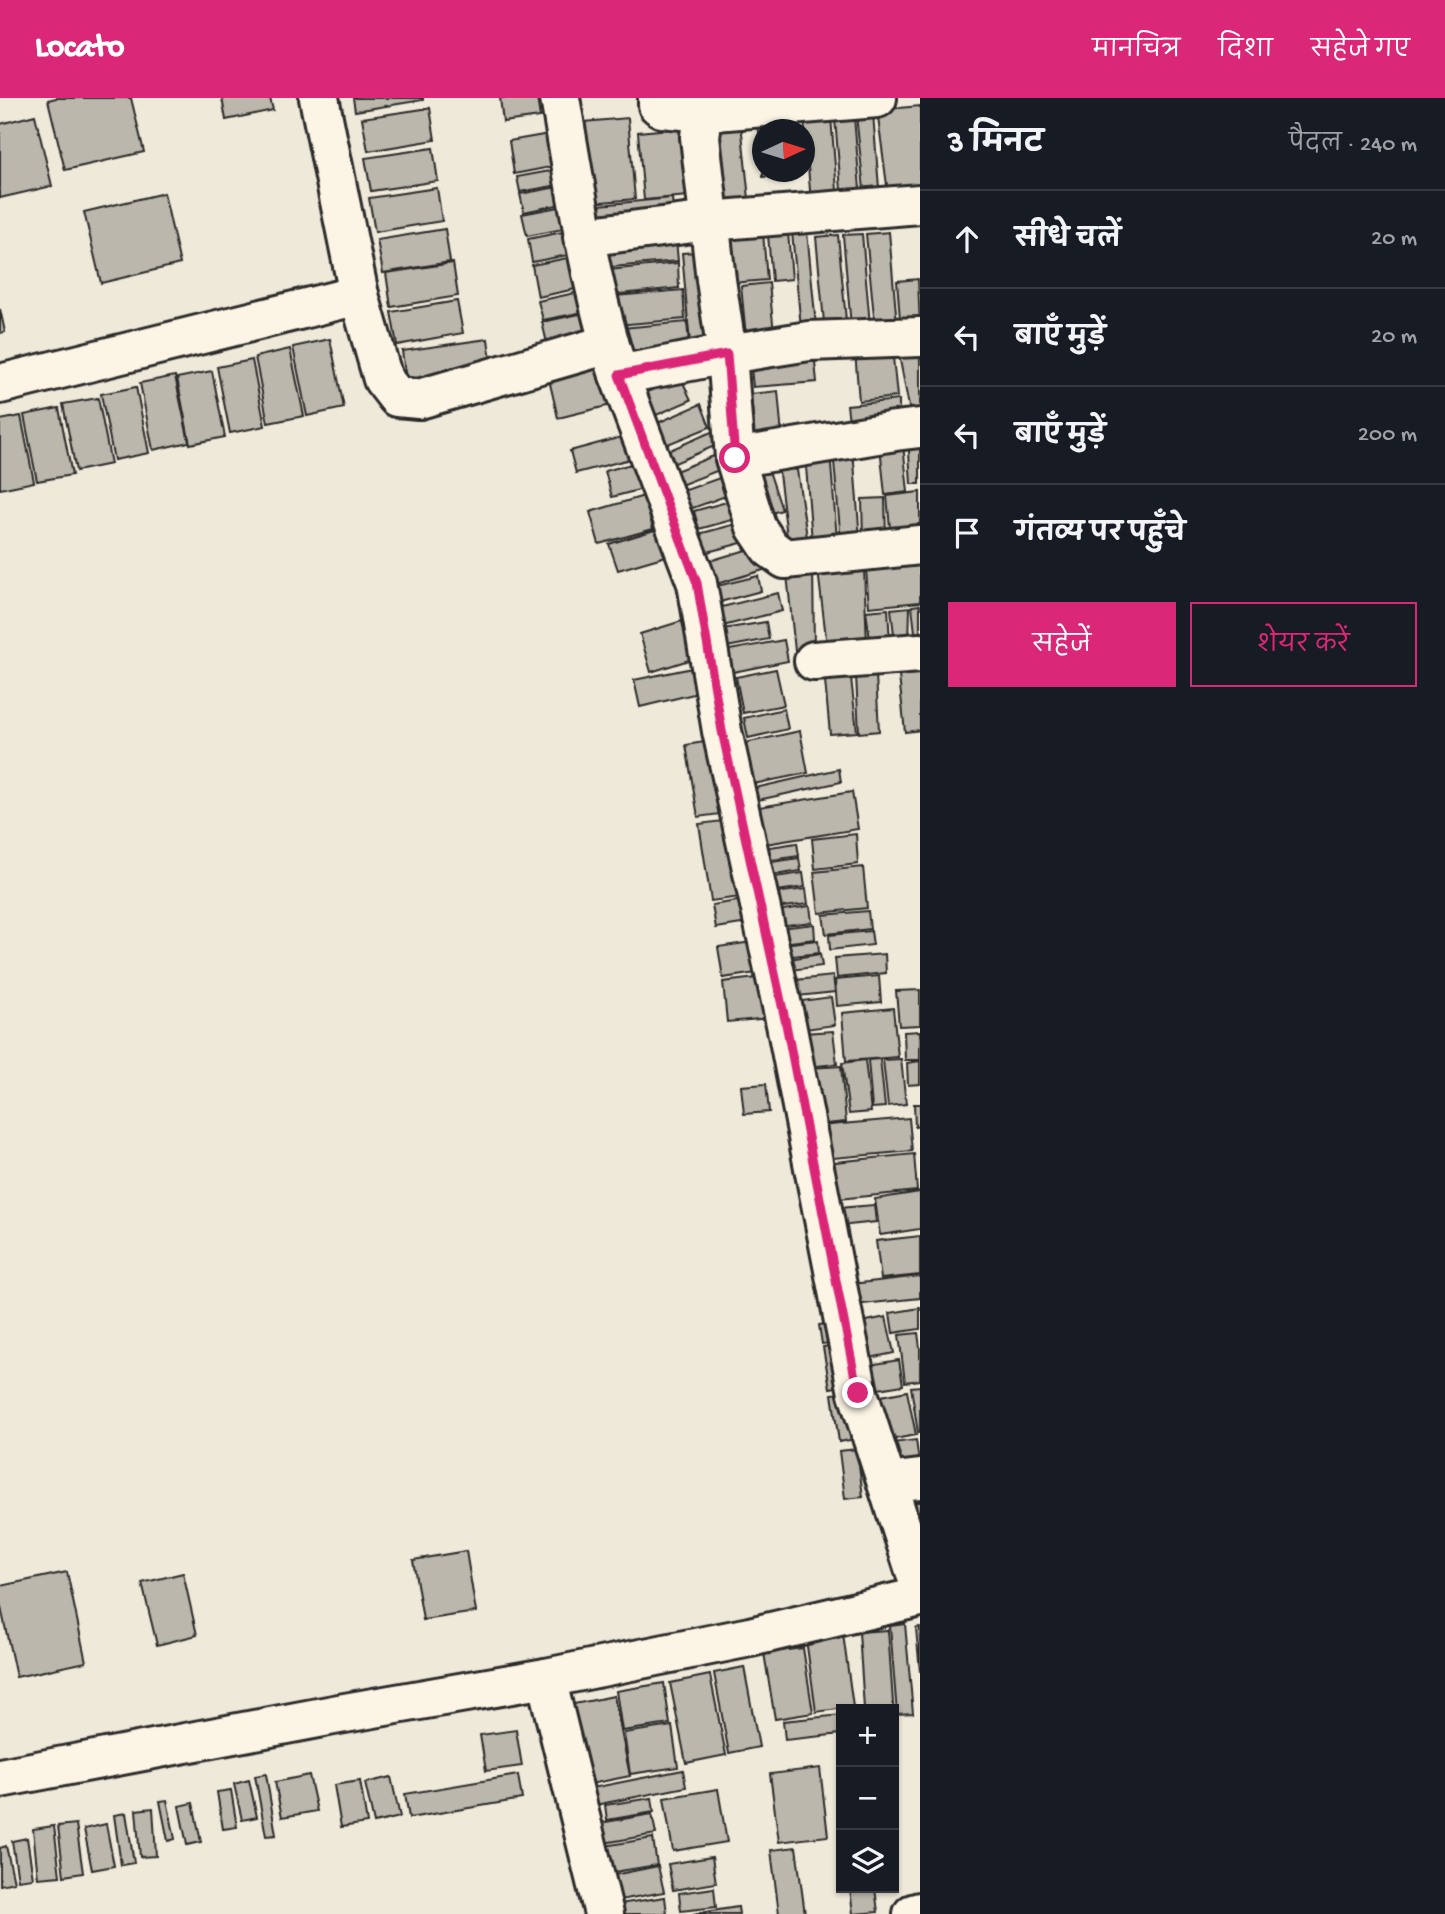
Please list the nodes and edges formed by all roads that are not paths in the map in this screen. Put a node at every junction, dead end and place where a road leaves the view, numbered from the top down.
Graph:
1 (319, 98) edge
2 (560, 98) edge
3 (658, 98) edge
4 (877, 98) edge
5 (703, 112) junction
6 (920, 204) edge
7 (709, 221) junction
8 (583, 237) junction
9 (359, 295) junction
10 (920, 337) edge
11 (727, 354) junction
12 (614, 360) junction
13 (0, 384) edge
14 (920, 428) edge
15 (735, 458) junction
16 (920, 545) edge
17 (920, 653) edge
18 (814, 661) dead end
19 (903, 1481) edge
20 (920, 1586) edge
21 (920, 1597) edge
22 (546, 1678) junction
23 (0, 1778) edge
24 (920, 1912) edge
25 (604, 1914) edge
26 (913, 1914) edge

1 - 9 street
2 - 8 street
3 - 5 street
4 - 5 street
5 - 7 street
6 - 7 street
7 - 8 street
7 - 11 street
8 - 12 street
9 - 12 street
9 - 13 street
10 - 11 street
11 - 12 street
11 - 15 street
12 - 19 street
14 - 15 street
15 - 16 street
17 - 18 street
19 - 20 street
21 - 22 street
22 - 23 street
22 - 25 street
24 - 26 street

